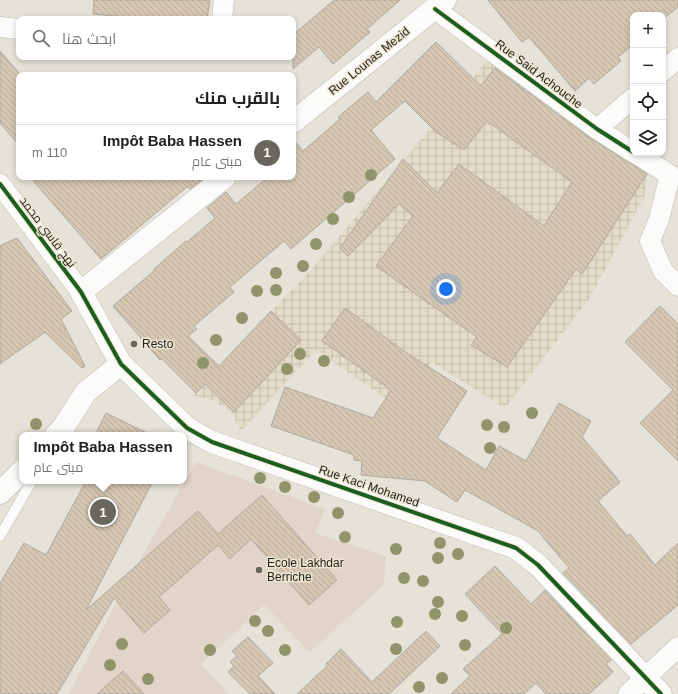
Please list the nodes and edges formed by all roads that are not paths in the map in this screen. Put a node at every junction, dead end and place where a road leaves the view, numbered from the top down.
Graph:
1 (224, 0) edge
2 (440, 4) edge
3 (222, 16) edge
4 (0, 27) edge
5 (16, 29) edge
6 (678, 58) edge
7 (666, 68) edge
8 (630, 101) edge
9 (296, 120) edge
10 (597, 129) junction
11 (630, 150) edge
12 (641, 156) edge
13 (674, 175) edge
14 (221, 180) edge
15 (0, 184) edge
16 (678, 286) edge
17 (81, 292) junction
18 (121, 364) junction
19 (60, 432) edge
20 (19, 474) edge
21 (30, 484) edge
22 (0, 493) edge
23 (0, 536) edge
24 (678, 647) edge
25 (646, 676) junction
26 (628, 694) edge
27 (661, 694) edge

1 - 3 street
2 - 9 street, Rue Lounas Mezid
2 - 10 street, Rue Said Achouche
4 - 5 street
6 - 7 street
8 - 10 street
10 - 11 street, Rue Said Achouche
12 - 13 street, Rue Said Achouche
13 - 16 street, Rue Said Achouche
14 - 17 street
15 - 17 street, نهج قاسي محمد
17 - 18 street, Rue Kaci Mohamed
18 - 19 street
18 - 25 street, Rue Kaci Mohamed
20 - 22 street
21 - 23 lane
24 - 25 street
25 - 26 street
25 - 27 street, Rue Kaci Mohamed

